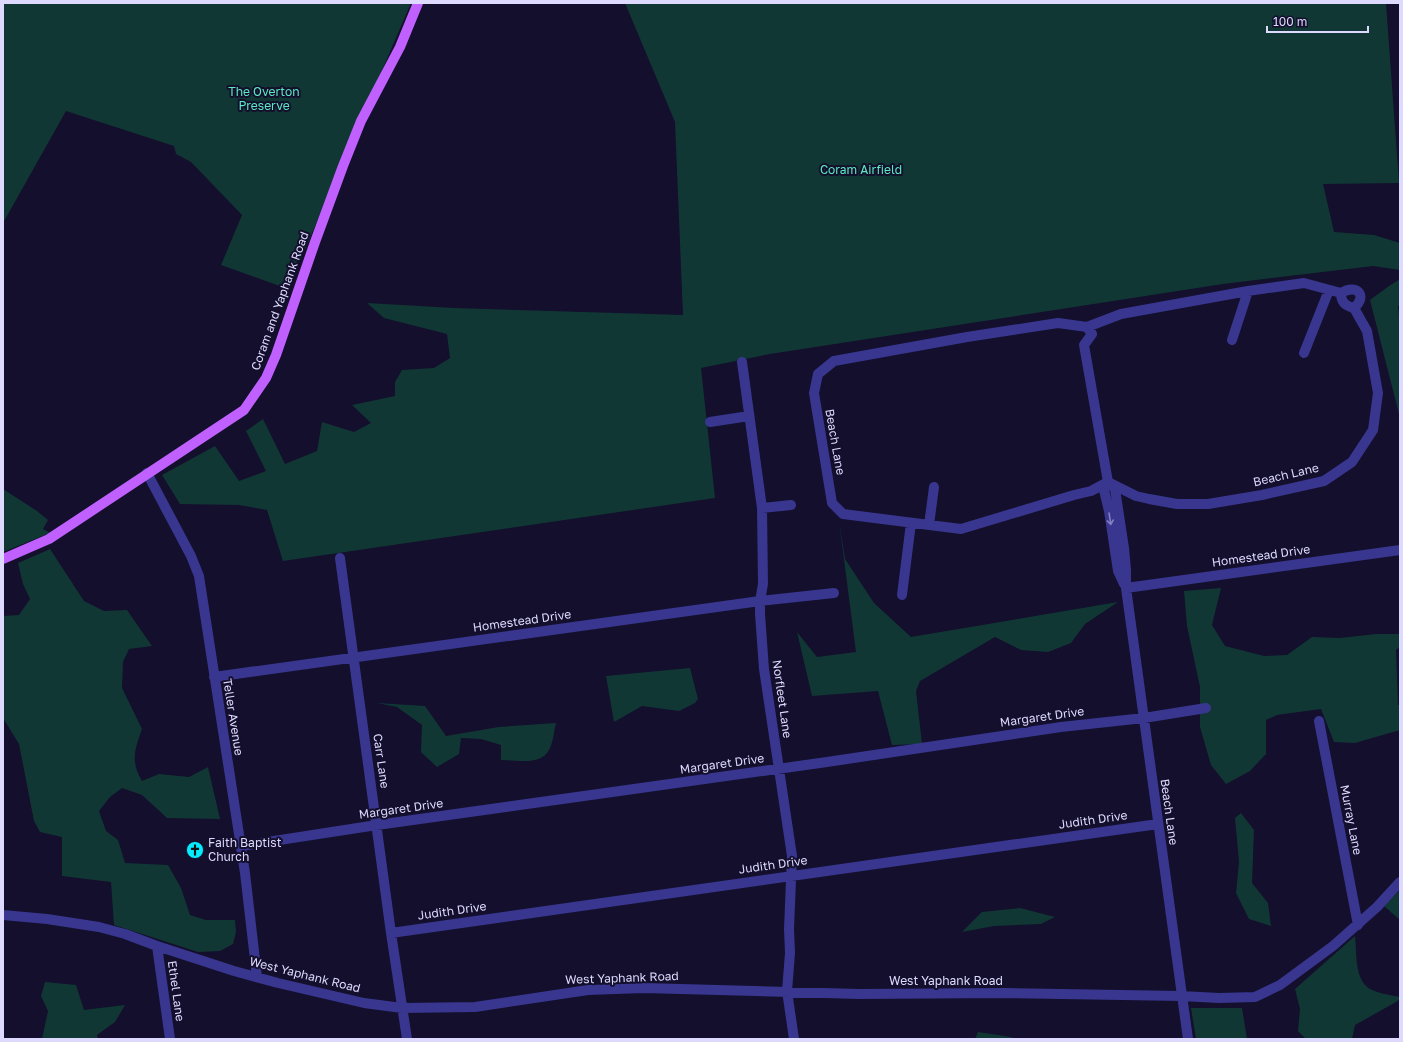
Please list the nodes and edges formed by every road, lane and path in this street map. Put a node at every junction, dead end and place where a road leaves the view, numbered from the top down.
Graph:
1 (418, 3) edge
2 (1329, 290) junction
3 (1248, 291) junction
4 (1341, 293) junction
5 (1354, 308) junction
6 (1087, 327) junction
7 (1232, 340) dead end
8 (1304, 353) dead end
9 (742, 362) dead end
10 (749, 416) junction
11 (710, 422) dead end
12 (147, 473) junction
13 (1108, 482) junction
14 (934, 487) dead end
15 (791, 505) dead end
16 (762, 508) junction
17 (911, 523) junction
18 (929, 525) junction
19 (1400, 550) edge
20 (340, 558) dead end
21 (3, 559) edge
22 (1126, 588) junction
23 (834, 593) dead end
24 (902, 595) dead end
25 (760, 601) junction
26 (353, 658) junction
27 (214, 677) junction
28 (1206, 708) dead end
29 (1144, 718) junction
30 (1319, 721) dead end
31 (780, 769) junction
32 (1158, 824) junction
33 (377, 825) junction
34 (241, 846) junction
35 (791, 876) junction
36 (1400, 882) edge
37 (3, 915) edge
38 (1358, 925) junction
39 (391, 933) junction
40 (157, 946) junction
41 (257, 977) junction
42 (787, 991) junction
43 (1181, 996) junction
44 (402, 1008) junction
45 (170, 1039) edge
46 (407, 1039) edge
47 (794, 1039) edge
48 (1188, 1039) edge

1 - 12 main road, Coram and Yaphank Road
2 - 3 street
2 - 4 street
2 - 8 street
3 - 6 street
3 - 7 street
4 - 5 street, Beach Lane
4 - 5 street
5 - 13 street, Beach Lane
6 - 13 street, Beach Lane
6 - 17 street, Beach Lane
9 - 10 street, Norfleet Lane
10 - 11 street
10 - 16 street, Norfleet Lane
12 - 21 main road, Coram and Yaphank Road
12 - 27 street, Teller Avenue
13 - 18 street, Beach Lane
13 - 22 street, Beach Lane
14 - 18 street
15 - 16 street
16 - 25 street, Norfleet Lane
17 - 18 street, Beach Lane
17 - 24 street
19 - 22 street, Homestead Drive
20 - 26 street, Carr Lane
22 - 29 street, Beach Lane
23 - 25 street, Homestead Drive
25 - 26 street, Homestead Drive
25 - 31 street, Norfleet Lane
26 - 27 street, Homestead Drive
26 - 33 street, Carr Lane
27 - 34 street, Teller Avenue
28 - 29 street, Margaret Drive
29 - 31 street, Margaret Drive
29 - 32 street, Beach Lane
30 - 38 street, Murray Lane
31 - 33 street, Margaret Drive
31 - 35 street, Norfleet Lane
32 - 35 street, Judith Drive
32 - 43 street, Beach Lane
33 - 34 street, Margaret Drive
33 - 39 street, Carr Lane
34 - 41 street, Teller Avenue
35 - 39 street, Judith Drive
35 - 42 street, Norfleet Lane
36 - 38 street
37 - 40 street, West Yaphank Road
38 - 43 street, West Yaphank Road
39 - 44 street, Carr Lane
40 - 41 street, West Yaphank Road
40 - 45 street, Ethel Lane
41 - 44 street, West Yaphank Road
42 - 43 street, West Yaphank Road
42 - 44 street, West Yaphank Road
42 - 47 street, Norfleet Lane
43 - 48 street, Beach Lane
44 - 46 street, Carr Lane

